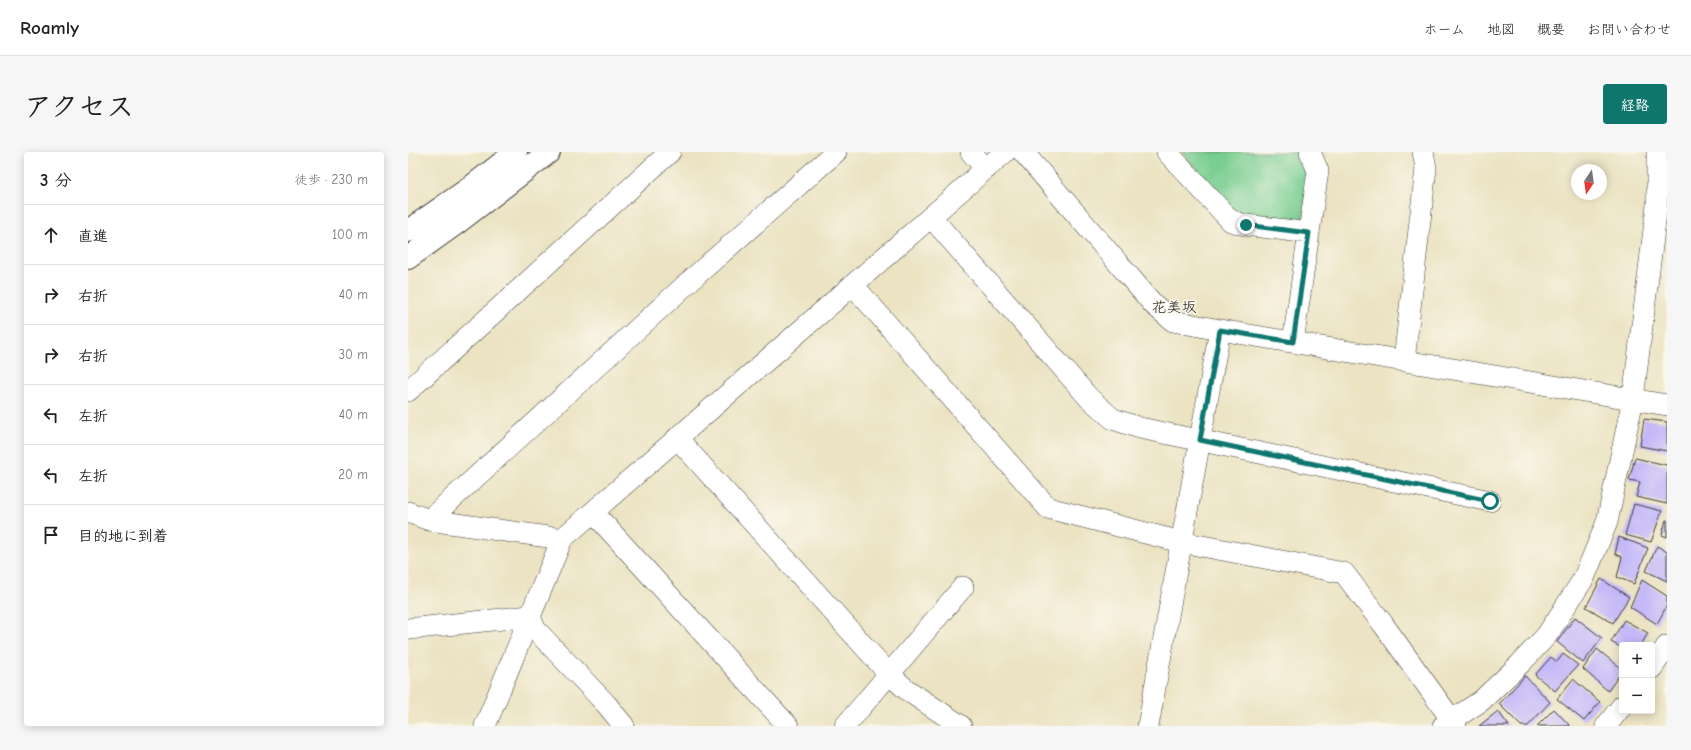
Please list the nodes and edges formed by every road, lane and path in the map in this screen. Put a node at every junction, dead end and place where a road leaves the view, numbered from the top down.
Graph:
1 (516, 152) edge
2 (549, 152) edge
3 (670, 152) edge
4 (836, 152) edge
5 (971, 152) edge
6 (1005, 152) edge
7 (1023, 152) edge
8 (1167, 152) edge
9 (1310, 152) edge
10 (1423, 152) edge
11 (1657, 152) edge
12 (986, 169) junction
13 (931, 217) junction
14 (408, 231) edge
15 (1309, 233) junction
16 (408, 258) edge
17 (853, 285) junction
18 (1220, 330) junction
19 (1293, 342) junction
20 (1404, 361) junction
21 (408, 391) edge
22 (1634, 399) junction
23 (1667, 405) edge
24 (677, 438) junction
25 (1200, 440) junction
26 (1490, 501) dead end
27 (408, 512) edge
28 (593, 512) junction
29 (429, 520) junction
30 (562, 539) junction
31 (1181, 542) junction
32 (963, 587) dead end
33 (530, 616) junction
34 (408, 628) edge
35 (1667, 646) edge
36 (1655, 664) edge
37 (889, 674) junction
38 (1619, 710) edge
39 (1450, 724) edge
40 (486, 726) edge
41 (624, 726) edge
42 (788, 726) edge
43 (845, 726) edge
44 (960, 726) edge
45 (1148, 726) edge
46 (1606, 726) edge

1 - 14 street
2 - 16 street
3 - 21 street
4 - 29 street
5 - 12 street
6 - 12 street
7 - 18 street
8 - 15 street
9 - 15 street
10 - 20 street
11 - 22 street
12 - 13 street
13 - 17 street
13 - 25 street
15 - 19 street
17 - 24 street
17 - 31 street
18 - 19 street
18 - 25 street
19 - 20 street
20 - 22 street
22 - 23 street
22 - 39 street
24 - 28 street
24 - 37 street
25 - 26 street
25 - 31 street
27 - 29 street
28 - 30 street
28 - 42 street
29 - 30 street
30 - 33 street
31 - 39 street
31 - 45 street
32 - 37 street
33 - 34 street
33 - 40 street
33 - 41 street
35 - 36 street
37 - 43 street
37 - 44 street
38 - 46 street

